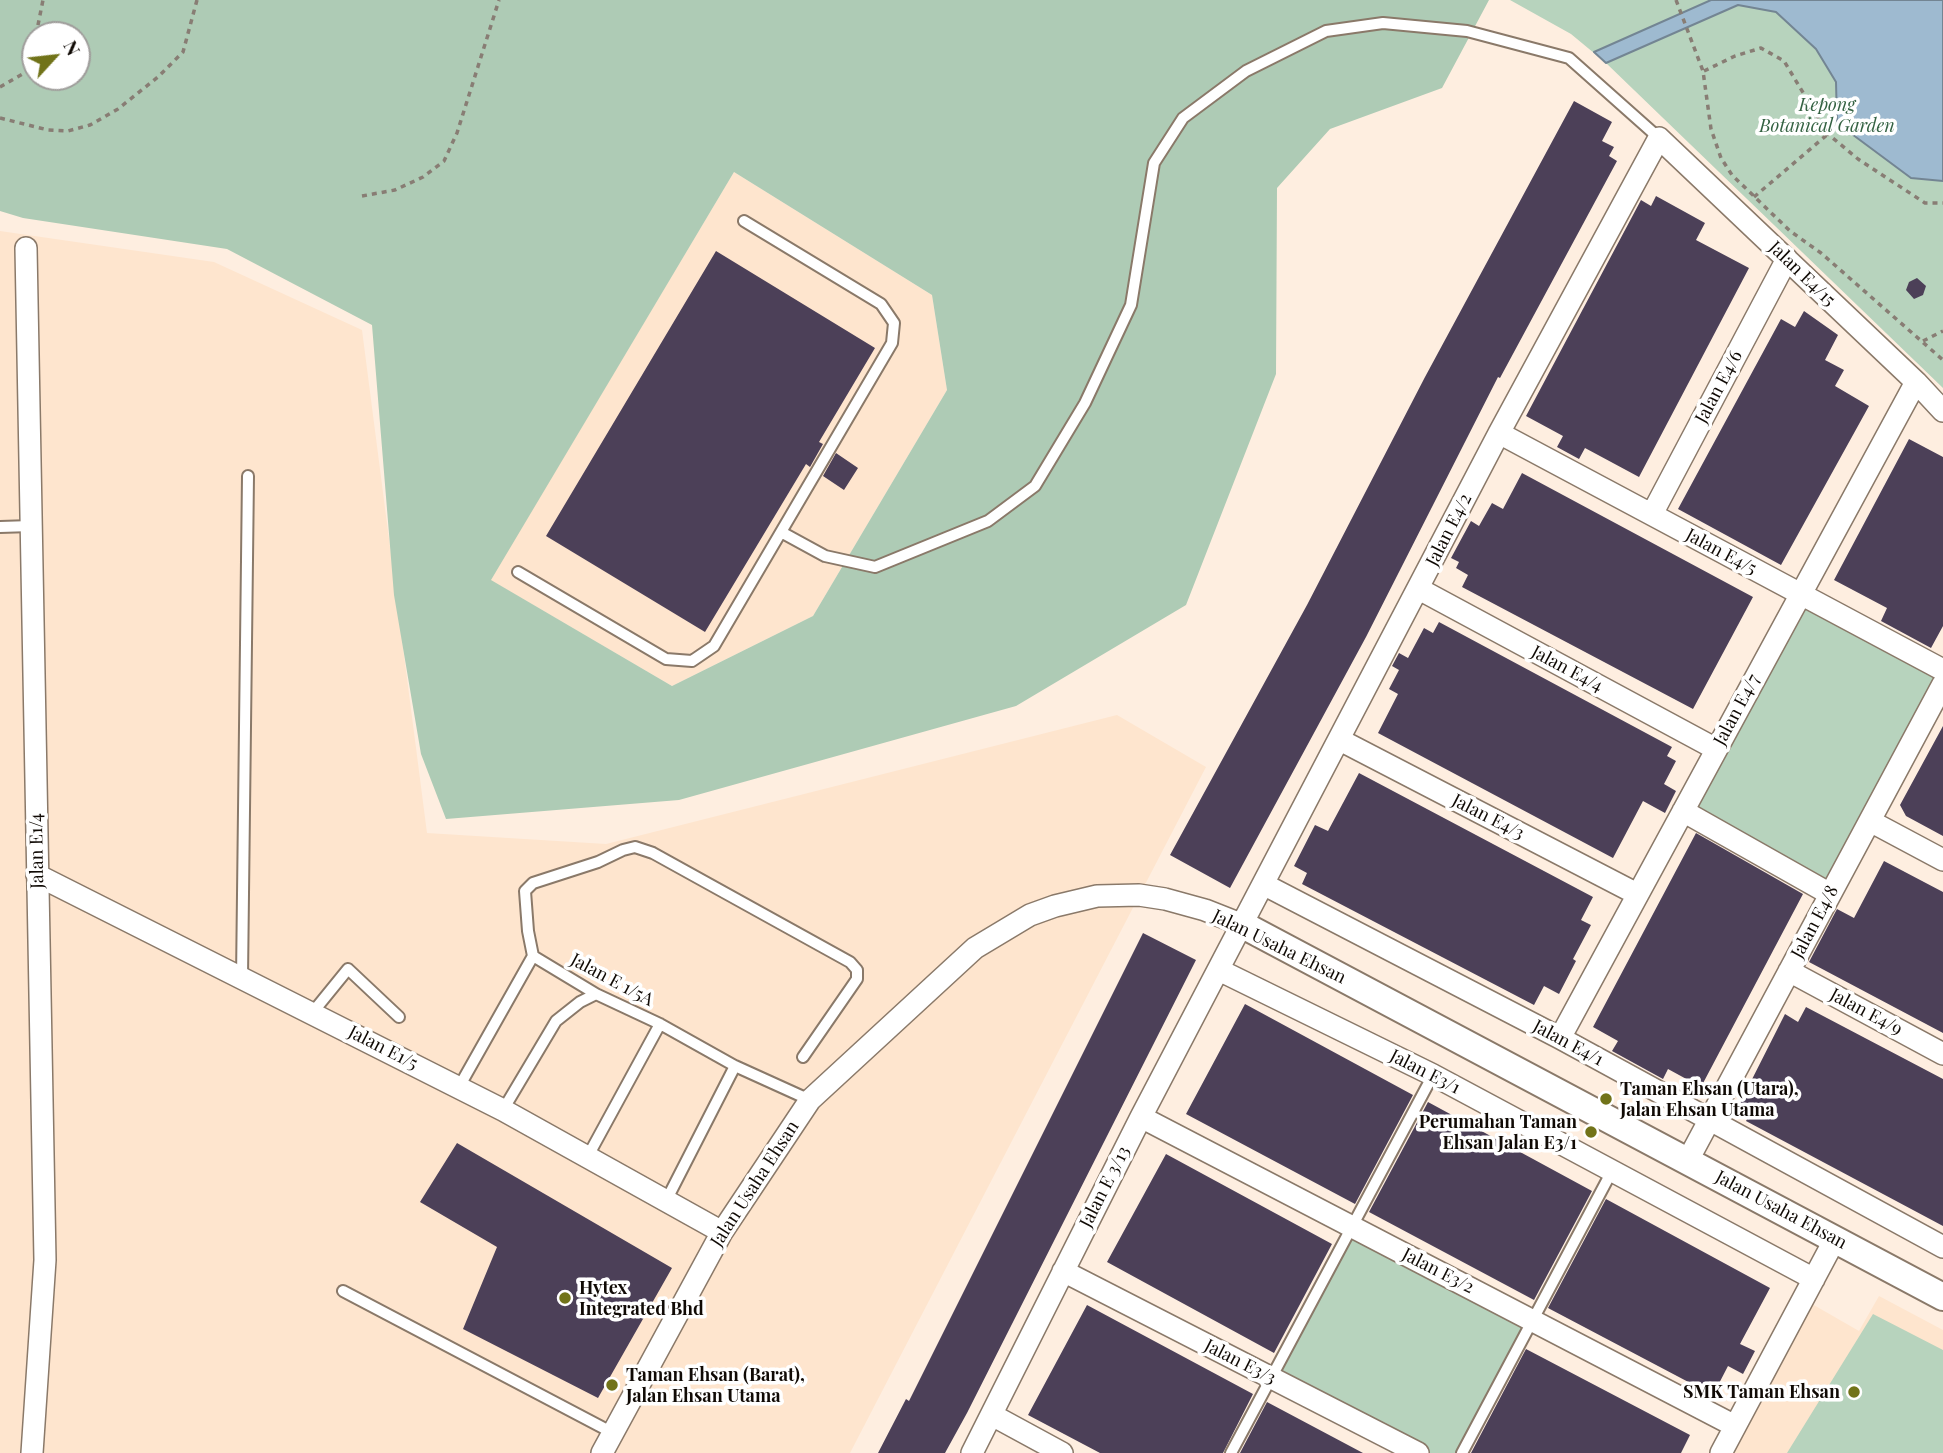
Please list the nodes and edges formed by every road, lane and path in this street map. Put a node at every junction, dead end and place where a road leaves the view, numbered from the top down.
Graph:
1 (43, 0) edge
2 (197, 0) edge
3 (499, 0) edge
4 (1676, 3) edge
5 (38, 21) edge
6 (1703, 71) junction
7 (21, 75) edge
8 (0, 87) edge
9 (0, 118) edge
10 (1828, 134) junction
11 (1659, 138) junction
12 (362, 196) dead end
13 (1754, 197) junction
14 (1943, 203) edge
15 (744, 221) dead end
16 (26, 248) dead end
17 (1787, 259) junction
18 (1943, 331) edge
19 (1923, 341) junction
20 (1943, 360) edge
21 (1916, 382) junction
22 (1943, 411) edge
23 (1499, 433) junction
24 (248, 475) dead end
25 (1652, 514) junction
26 (31, 526) junction
27 (0, 527) edge
28 (781, 532) junction
29 (518, 572) dead end
30 (1419, 589) junction
31 (1800, 594) junction
32 (1943, 670) edge
33 (1943, 684) edge
34 (1340, 740) junction
35 (1716, 749) junction
36 (1683, 811) junction
37 (1870, 821) junction
38 (1943, 860) edge
39 (37, 875) junction
40 (1263, 884) junction
41 (1637, 894) junction
42 (1830, 894) junction
43 (1243, 925) junction
44 (533, 956) junction
45 (1219, 970) junction
46 (1789, 971) junction
47 (242, 977) junction
48 (596, 994) junction
49 (313, 1012) junction
50 (399, 1017) dead end
51 (660, 1024) junction
52 (1560, 1038) junction
53 (1943, 1054) edge
54 (803, 1057) dead end
55 (735, 1066) junction
56 (1433, 1075) junction
57 (459, 1087) junction
58 (810, 1100) junction
59 (503, 1110) junction
60 (1141, 1117) junction
61 (1710, 1120) junction
62 (588, 1156) junction
63 (1688, 1160) junction
64 (1612, 1171) junction
65 (667, 1199) junction
66 (1352, 1227) junction
67 (722, 1232) junction
68 (1835, 1239) junction
69 (1943, 1247) edge
70 (1063, 1271) junction
71 (1814, 1279) junction
72 (343, 1291) dead end
73 (1943, 1297) edge
74 (1532, 1320) junction
75 (1271, 1378) junction
76 (992, 1415) junction
77 (1735, 1426) junction
78 (613, 1433) junction
79 (1052, 1451) edge
80 (32, 1453) edge
81 (602, 1453) edge
82 (972, 1453) edge
83 (1231, 1453) edge
84 (1418, 1453) edge
85 (1462, 1453) edge
86 (1721, 1453) edge

1 - 5 path
2 - 9 path
3 - 12 path
4 - 6 path
6 - 10 path
6 - 13 path
7 - 8 path
10 - 13 path
10 - 14 path
11 - 17 street, Jalan E4/15
11 - 23 street, Jalan E4/2
11 - 28 lane
13 - 19 path
15 - 28 lane
16 - 26 street, Jalan E1/4
17 - 21 street, Jalan E4/15
17 - 25 street, Jalan E4/6
18 - 19 path
19 - 20 path
21 - 22 street, Jalan E4/15
21 - 31 street, Jalan E4/7
23 - 25 street, Jalan E4/5
23 - 30 street, Jalan E4/2
24 - 47 lane
25 - 31 street, Jalan E4/5
26 - 27 lane
26 - 39 street, Jalan E1/4
28 - 29 lane
30 - 34 street, Jalan E4/2
30 - 35 street, Jalan E4/4
31 - 32 street, Jalan E4/5
31 - 35 street, Jalan E4/7
33 - 37 street, Jalan E4/8
34 - 40 street, Jalan E4/2
34 - 41 street, Jalan E4/3
35 - 36 street, Jalan E4/7
36 - 41 street, Jalan E4/7
36 - 42 street
37 - 38 street
37 - 42 street, Jalan E4/8
39 - 47 street, Jalan E1/5
39 - 80 street, Jalan E1/4
40 - 43 street, Jalan E4/2
40 - 52 street, Jalan E4/1
41 - 52 street, Jalan E4/7
42 - 46 street, Jalan E4/8
43 - 45 street, Jalan E 3/13
43 - 58 street, Jalan Usaha Ehsan
43 - 63 street, Jalan Usaha Ehsan
44 - 48 lane, Jalan E 1/5A
44 - 54 lane
44 - 57 lane
45 - 56 street, Jalan E3/1
45 - 60 street, Jalan E 3/13
46 - 53 street, Jalan E4/9
46 - 61 street, Jalan E4/8
47 - 49 street, Jalan E1/5
48 - 51 lane, Jalan E 1/5A
48 - 59 lane
49 - 50 lane
49 - 57 street, Jalan E1/5
51 - 55 lane, Jalan E 1/5A
51 - 62 lane
52 - 61 street, Jalan E4/1
55 - 58 lane, Jalan E 1/5A
55 - 65 lane
56 - 64 street, Jalan E3/1
56 - 66 lane
57 - 59 street, Jalan E1/5
58 - 67 street, Jalan Usaha Ehsan
59 - 62 street, Jalan E1/5
60 - 66 street, Jalan E3/2
60 - 70 street, Jalan E 3/13
61 - 63 street, Jalan E4/8
61 - 69 street, Jalan E4/1
62 - 65 street, Jalan E1/5
63 - 68 street, Jalan Usaha Ehsan
64 - 71 street, Jalan E3/1
64 - 74 lane
65 - 67 street, Jalan E1/5
66 - 74 street, Jalan E3/2
66 - 75 lane
67 - 78 street, Jalan Usaha Ehsan
68 - 71 street
68 - 73 street, Jalan Usaha Ehsan
70 - 75 street, Jalan E3/3
70 - 76 street, Jalan E 3/13
71 - 77 street
72 - 78 lane
74 - 77 street, Jalan E3/2
74 - 85 lane
75 - 83 lane
75 - 84 street, Jalan E3/3
76 - 79 street
76 - 82 street, Jalan E 3/13
77 - 86 street
78 - 81 street, Jalan Usaha Ehsan

